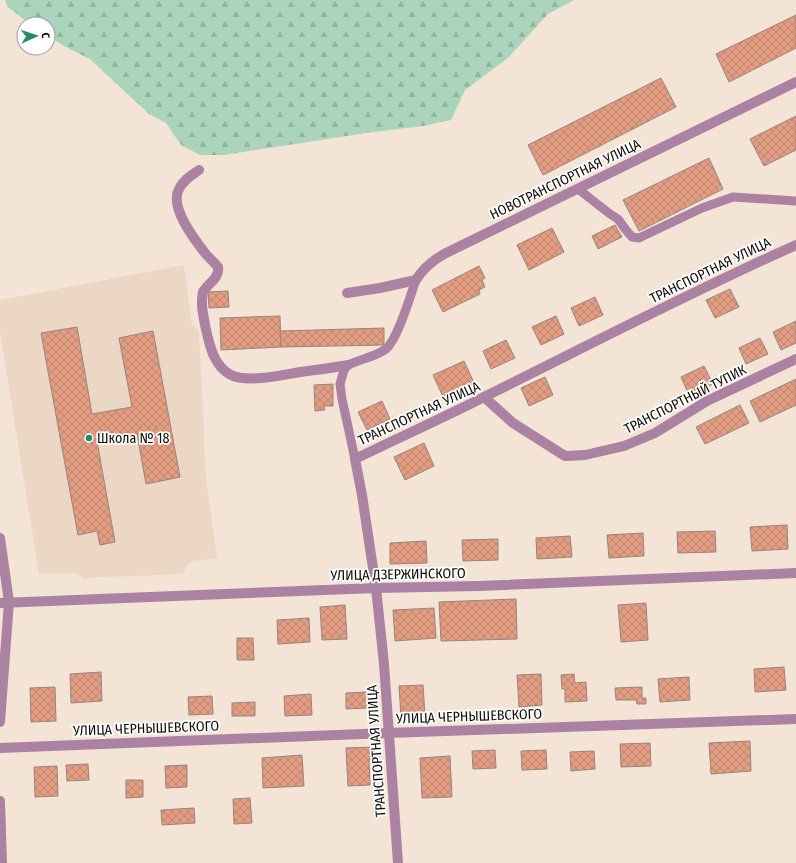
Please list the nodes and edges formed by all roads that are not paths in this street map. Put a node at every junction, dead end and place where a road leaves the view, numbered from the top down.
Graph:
1 (796, 82) edge
2 (199, 170) dead end
3 (578, 189) junction
4 (796, 201) edge
5 (796, 245) edge
6 (416, 280) junction
7 (346, 293) dead end
8 (796, 359) edge
9 (348, 365) junction
10 (484, 397) junction
11 (355, 459) junction
12 (0, 538) edge
13 (796, 574) edge
14 (376, 588) junction
15 (4, 603) edge
16 (796, 719) edge
17 (0, 722) edge
18 (388, 733) junction
19 (0, 748) edge
20 (0, 801) edge
21 (2, 863) edge
22 (398, 863) edge

1 - 3 street, НОВОТРАНСПОРТНАЯ УЛИЦА
2 - 9 street
3 - 4 lane
3 - 6 street, НОВОТРАНСПОРТНАЯ УЛИЦА
5 - 10 street, ТРАНСПОРТНАЯ УЛИЦА
6 - 7 street
6 - 9 lane
8 - 10 street, ТРАНСПОРТНЫЙ ТУПИК
9 - 11 lane
10 - 11 street, ТРАНСПОРТНАЯ УЛИЦА
11 - 14 street, ТРАНСПОРТНАЯ УЛИЦА
12 - 15 street
13 - 14 street, УЛИЦА ДЗЕРЖИНСКОГО
14 - 15 street, УЛИЦА ДЗЕРЖИНСКОГО
14 - 18 street, ТРАНСПОРТНАЯ УЛИЦА
15 - 17 street
16 - 18 street, УЛИЦА ЧЕРНЫШЕВСКОГО
18 - 19 street, УЛИЦА ЧЕРНЫШЕВСКОГО
18 - 22 street, ТРАНСПОРТНАЯ УЛИЦА
20 - 21 street

